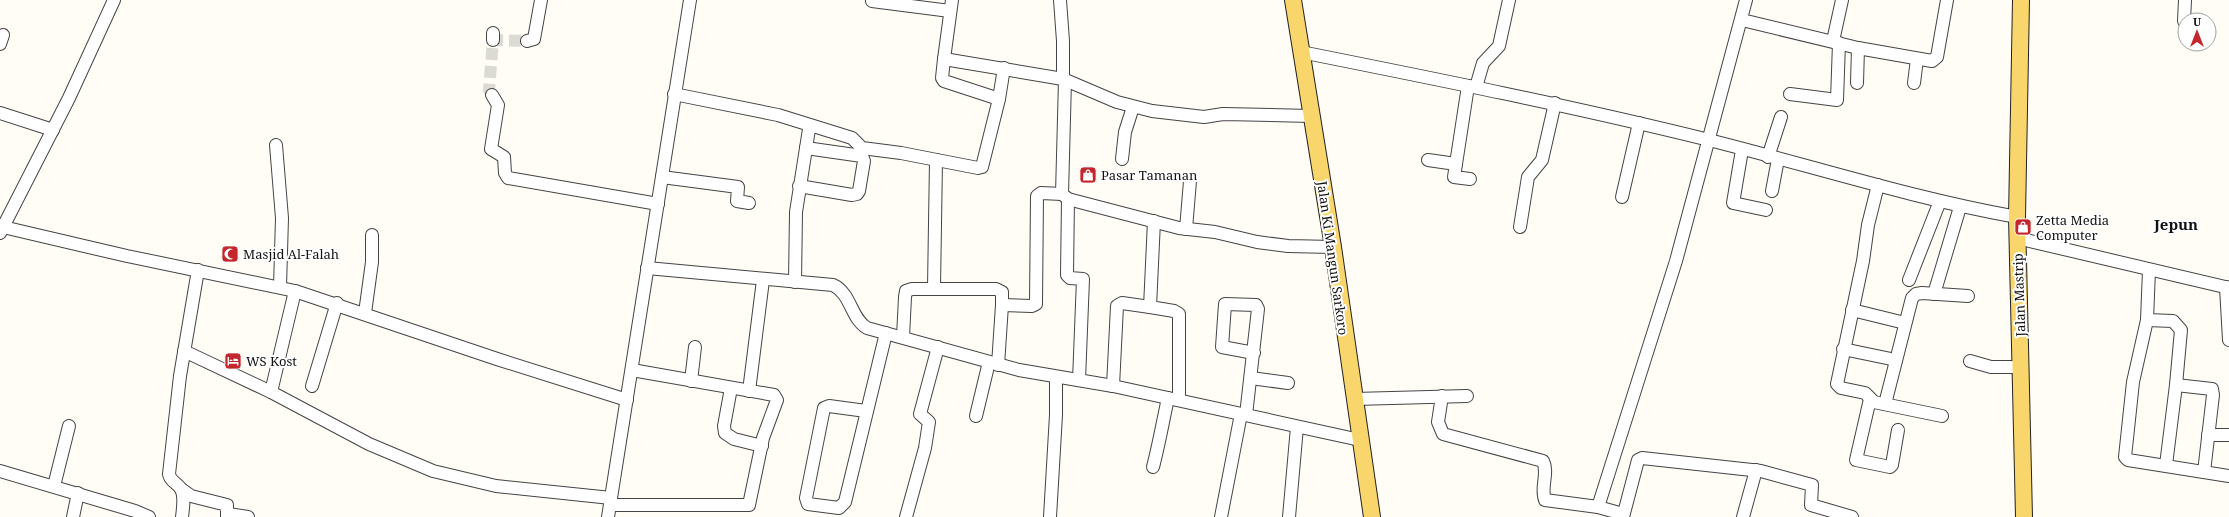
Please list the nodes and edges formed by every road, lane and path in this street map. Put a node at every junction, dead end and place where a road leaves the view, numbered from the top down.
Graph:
1 (114, 0) edge
2 (540, 0) edge
3 (690, 0) edge
4 (1060, 0) edge
5 (1292, 0) edge
6 (1509, 0) edge
7 (1746, 0) edge
8 (1842, 0) edge
9 (1948, 0) edge
10 (2021, 0) edge
11 (2185, 0) edge
12 (872, 1) dead end
13 (951, 6) edge
14 (2184, 12) edge
15 (1742, 20) junction
16 (527, 41) dead end
17 (1836, 42) junction
18 (1858, 48) junction
19 (1301, 52) junction
20 (1917, 58) junction
21 (944, 59) junction
22 (1004, 68) junction
23 (1064, 80) junction
24 (1857, 83) dead end
25 (1914, 83) dead end
26 (1472, 86) junction
27 (674, 94) junction
28 (1790, 94) dead end
29 (492, 96) tunnel mouth
30 (999, 99) junction
31 (1555, 103) junction
32 (1133, 107) junction
33 (0, 113) edge
34 (1311, 116) junction
35 (1781, 117) dead end
36 (1639, 123) junction
37 (809, 129) dead end
38 (53, 130) junction
39 (1708, 140) junction
40 (276, 145) dead end
41 (806, 148) junction
42 (1742, 150) junction
43 (1773, 158) junction
44 (1122, 159) dead end
45 (936, 160) junction
46 (1428, 160) dead end
47 (1456, 164) junction
48 (662, 177) junction
49 (1470, 179) dead end
50 (1190, 181) dead end
51 (1878, 185) junction
52 (799, 186) junction
53 (1772, 191) dead end
54 (1065, 196) junction
55 (1622, 197) dead end
56 (1940, 201) junction
57 (749, 203) dead end
58 (658, 204) junction
59 (1960, 207) junction
60 (1766, 210) dead end
61 (2017, 218) junction
62 (1154, 221) junction
63 (1520, 227) dead end
64 (1186, 229) junction
65 (2, 230) edge
66 (372, 236) dead end
67 (2017, 238) junction
68 (1333, 247) junction
69 (647, 268) junction
70 (198, 270) junction
71 (2149, 270) junction
72 (763, 280) junction
73 (1909, 280) dead end
74 (795, 282) junction
75 (280, 287) junction
76 (2227, 287) edge
77 (934, 288) junction
78 (295, 290) junction
79 (1934, 294) junction
80 (1968, 296) dead end
81 (337, 303) junction
82 (1002, 305) junction
83 (1150, 307) junction
84 (1852, 310) junction
85 (365, 313) junction
86 (2147, 320) junction
87 (1904, 323) junction
88 (886, 333) junction
89 (903, 337) junction
90 (2229, 340) edge
91 (695, 347) dead end
92 (938, 347) junction
93 (1843, 349) junction
94 (184, 351) junction
95 (1254, 354) junction
96 (1896, 360) junction
97 (1970, 362) dead end
98 (994, 364) junction
99 (2021, 367) junction
100 (632, 370) junction
101 (1056, 377) junction
102 (1251, 378) junction
103 (1079, 380) junction
104 (691, 381) junction
105 (1288, 383) dead end
106 (312, 386) dead end
107 (1113, 386) junction
108 (2176, 386) junction
109 (731, 388) junction
110 (749, 391) junction
111 (271, 392) junction
112 (1442, 396) junction
113 (1467, 396) dead end
114 (1173, 399) junction
115 (1870, 399) junction
116 (627, 400) junction
117 (1354, 400) junction
118 (1885, 404) junction
119 (866, 411) junction
120 (1244, 415) junction
121 (976, 416) dead end
122 (1942, 416) dead end
123 (69, 426) dead end
124 (1297, 427) junction
125 (1898, 430) dead end
126 (2208, 435) junction
127 (2229, 435) edge
128 (1360, 440) junction
129 (762, 446) junction
130 (2166, 465) junction
131 (1153, 467) dead end
132 (1756, 470) junction
133 (0, 471) edge
134 (2204, 472) junction
135 (2229, 476) edge
136 (54, 486) junction
137 (78, 493) junction
138 (186, 506) edge
139 (610, 507) edge
140 (1598, 507) junction
141 (1579, 511) edge
142 (227, 515) edge
143 (1623, 515) edge
144 (1835, 515) edge
145 (73, 517) edge
146 (150, 517) edge
147 (248, 517) edge
148 (906, 517) edge
149 (1050, 517) edge
150 (1221, 517) edge
151 (1289, 517) edge
152 (1372, 517) edge
153 (1743, 517) edge
154 (1852, 517) edge
155 (2024, 517) edge

1 - 38 street
2 - 16 street
3 - 27 street
4 - 23 street
5 - 19 main road, Jalan Ki Mangun Sarkoro
6 - 26 street
7 - 15 street
8 - 17 street
9 - 20 street
10 - 61 main road, Jalan Mastrip
11 - 14 street
12 - 13 street
13 - 21 street
15 - 17 street
15 - 39 street
17 - 18 street
17 - 28 street
18 - 20 street
18 - 24 street
19 - 26 street
19 - 34 main road, Jalan Ki Mangun Sarkoro
20 - 25 street
21 - 22 street
21 - 30 street
22 - 23 street
22 - 30 street
23 - 32 street
23 - 54 street
26 - 31 street
26 - 47 street
27 - 45 street
27 - 48 street
29 - 58 street
30 - 45 street
31 - 36 street
31 - 63 street
32 - 34 street
32 - 44 street
33 - 38 street
34 - 68 main road, Jalan Ki Mangun Sarkoro
35 - 43 street
36 - 39 street
36 - 55 street
37 - 41 street
38 - 65 street
39 - 42 street
39 - 140 street
40 - 75 street
41 - 52 street
41 - 52 street
42 - 43 street
42 - 60 street
43 - 51 street
43 - 53 street
45 - 77 street
46 - 47 street
47 - 49 street
48 - 57 street
48 - 58 street
50 - 64 street
51 - 56 street
51 - 84 street
52 - 74 street
54 - 62 street
54 - 82 street
54 - 103 street
56 - 59 street
56 - 73 street
58 - 69 street
59 - 61 street
59 - 79 street
61 - 67 main road, Jalan Mastrip
62 - 64 street
62 - 83 street
64 - 68 street
65 - 70 street
66 - 85 street
67 - 71 street
67 - 99 main road, Jalan Mastrip
68 - 117 main road, Jalan Ki Mangun Sarkoro
69 - 72 street
69 - 100 street
70 - 75 street
70 - 94 street
71 - 76 street
71 - 86 street
72 - 74 street
72 - 110 street
74 - 88 street
75 - 78 street
76 - 90 street
77 - 82 street
77 - 89 street
78 - 81 street
78 - 111 street
79 - 80 street
79 - 87 street
81 - 85 street
81 - 106 street
82 - 98 street
83 - 107 street
83 - 114 street
84 - 87 street
84 - 93 street
85 - 116 street
86 - 108 street
86 - 130 street
87 - 96 street
88 - 89 street
88 - 119 street
89 - 92 street
91 - 104 street
92 - 98 street
92 - 148 street
93 - 96 street
93 - 115 street
94 - 111 street
94 - 138 street
95 - 95 street
95 - 102 street
96 - 118 street
97 - 99 street
98 - 101 street
98 - 121 street
99 - 155 main road, Jalan Mastrip
100 - 104 street
100 - 116 street
101 - 103 street
101 - 149 street
102 - 105 street
102 - 120 street
103 - 107 street
104 - 109 street
107 - 114 street
108 - 126 street
108 - 130 street
109 - 110 street
109 - 129 street
110 - 129 street
111 - 139 street
112 - 113 street
112 - 117 street
112 - 141 street
114 - 120 street
114 - 131 street
115 - 118 street
115 - 125 street
116 - 139 street
117 - 128 main road, Jalan Ki Mangun Sarkoro
118 - 122 street
119 - 119 street
120 - 124 street
120 - 150 street
123 - 136 street
124 - 128 street
124 - 151 street
126 - 127 street
126 - 134 street
128 - 152 main road, Jalan Ki Mangun Sarkoro
129 - 139 street
130 - 134 street
132 - 143 street
132 - 144 street
132 - 153 street
133 - 136 street
134 - 135 street
136 - 137 street
137 - 145 street
137 - 146 street
138 - 142 street
140 - 141 street
140 - 143 street
142 - 147 street
144 - 154 street

